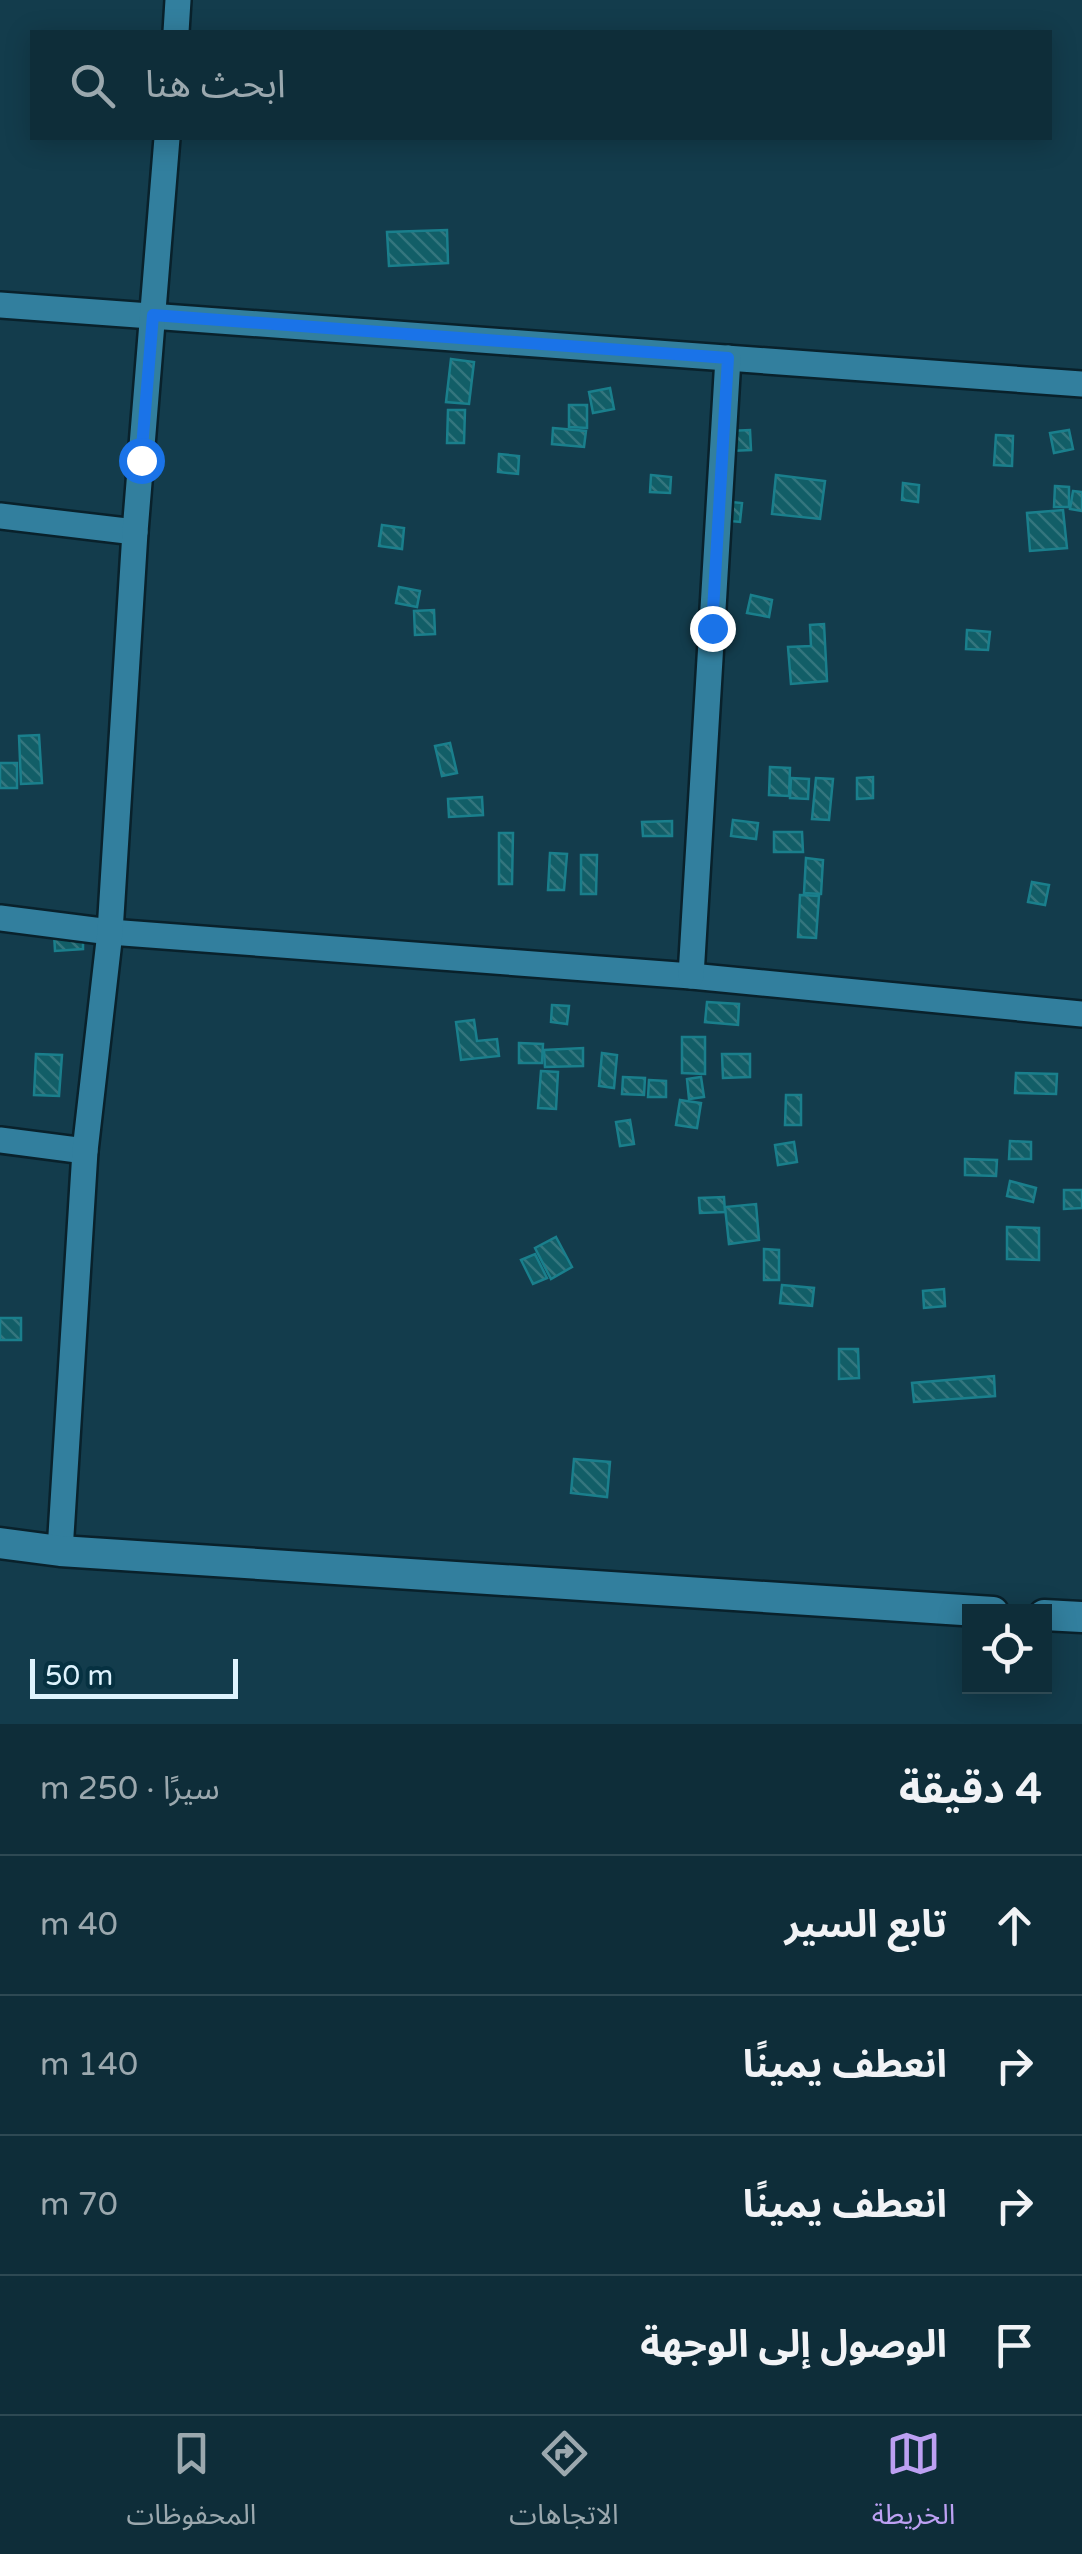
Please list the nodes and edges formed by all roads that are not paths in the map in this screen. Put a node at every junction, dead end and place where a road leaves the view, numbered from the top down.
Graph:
1 (178, 0) edge
2 (176, 30) edge
3 (167, 140) edge
4 (0, 305) edge
5 (153, 315) junction
6 (728, 358) junction
7 (1082, 384) edge
8 (0, 516) edge
9 (136, 532) junction
10 (0, 918) edge
11 (110, 932) junction
12 (691, 976) junction
13 (1082, 1014) edge
14 (0, 1140) edge
15 (85, 1150) junction
16 (0, 1543) edge
17 (60, 1551) junction
18 (962, 1610) edge
19 (1052, 1615) edge
20 (1082, 1617) edge

1 - 2 street
3 - 5 street
4 - 5 street
5 - 6 street
5 - 9 street
6 - 7 street
6 - 12 street
8 - 9 street
9 - 11 street
10 - 11 street
11 - 12 street
11 - 15 street
12 - 13 street
14 - 15 street
15 - 17 street
16 - 17 street
17 - 18 street
19 - 20 street

